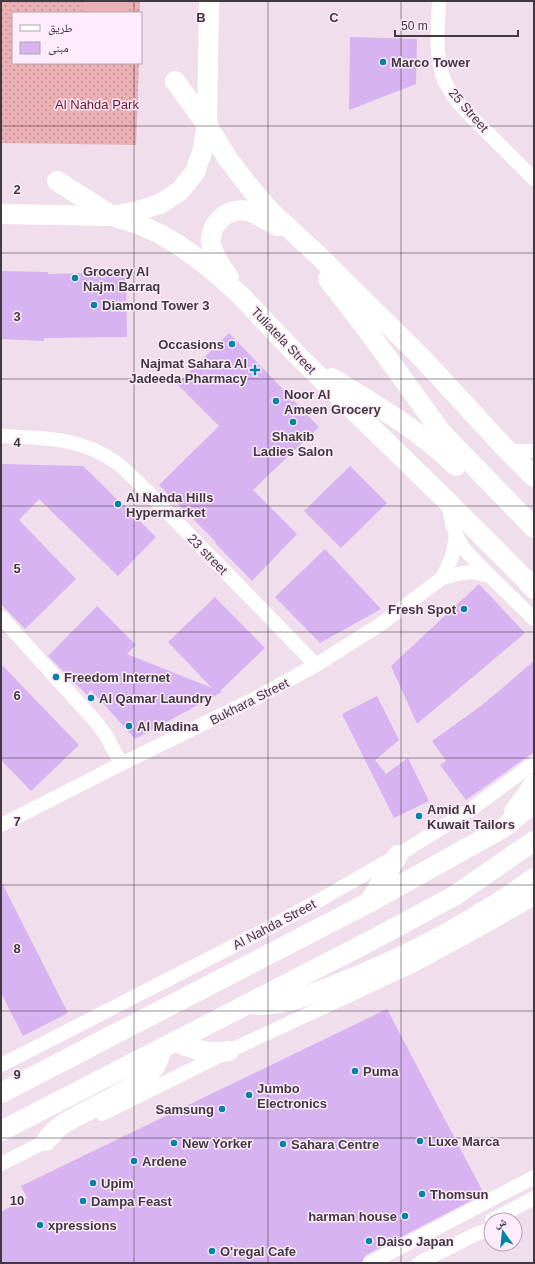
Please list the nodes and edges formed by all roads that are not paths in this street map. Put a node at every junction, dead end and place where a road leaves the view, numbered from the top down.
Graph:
1 (209, 1) edge
2 (439, 1) edge
3 (175, 81) dead end
4 (207, 125) junction
5 (534, 179) edge
6 (56, 181) dead end
7 (1, 214) edge
8 (112, 216) junction
9 (293, 232) junction
10 (319, 256) junction
11 (241, 296) junction
12 (300, 358) junction
13 (1, 436) edge
14 (505, 448) junction
15 (534, 451) edge
16 (534, 477) edge
17 (448, 502) junction
18 (534, 528) edge
19 (456, 535) junction
20 (534, 543) edge
21 (490, 576) junction
22 (442, 578) junction
23 (531, 583) edge
24 (1, 617) edge
25 (534, 619) edge
26 (316, 665) junction
27 (534, 763) edge
28 (121, 764) junction
29 (534, 784) edge
30 (534, 803) edge
31 (1, 825) edge
32 (503, 828) junction
33 (534, 841) edge
34 (398, 855) junction
35 (534, 878) edge
36 (534, 898) edge
37 (370, 902) junction
38 (249, 1004) junction
39 (169, 1045) junction
40 (229, 1051) junction
41 (1, 1065) edge
42 (1, 1093) edge
43 (1, 1131) edge
44 (46, 1141) junction
45 (1, 1164) edge
46 (534, 1177) edge
47 (534, 1198) edge
48 (534, 1209) edge
49 (507, 1212) edge
50 (523, 1214) edge
51 (483, 1233) edge
52 (370, 1263) edge
53 (419, 1263) edge

1 - 4 street
2 - 5 street, 25 Street
3 - 4 street
4 - 8 street
4 - 9 street
6 - 8 street, Tuliatela Street
7 - 8 street
8 - 11 street, Tuliatela Street
9 - 10 street
9 - 11 street
10 - 14 street
10 - 18 street
11 - 12 street, Tuliatela Street
12 - 17 street, Tuliatela Street
12 - 20 street
13 - 26 street, 23 street
14 - 15 street
14 - 16 street
17 - 19 street
17 - 23 street, Tuliatela Street
19 - 21 street
19 - 22 street, Bukhara Street
21 - 22 street, Bukhara Street
21 - 25 street
22 - 26 street, Bukhara Street
24 - 28 street
26 - 28 street, Bukhara Street
27 - 34 street, Al Nahda Street
28 - 31 street, Bukhara Street
29 - 32 street
30 - 32 street, Al Nahda Street
32 - 37 street, Al Nahda Street
33 - 38 street
34 - 37 street
34 - 41 street, Al Nahda Street
35 - 38 street
36 - 40 street
37 - 42 street, Al Nahda Street
38 - 39 street
39 - 40 street
39 - 43 street
39 - 44 street
40 - 44 street
44 - 45 street
46 - 52 street
47 - 49 street
48 - 50 street
51 - 53 street

